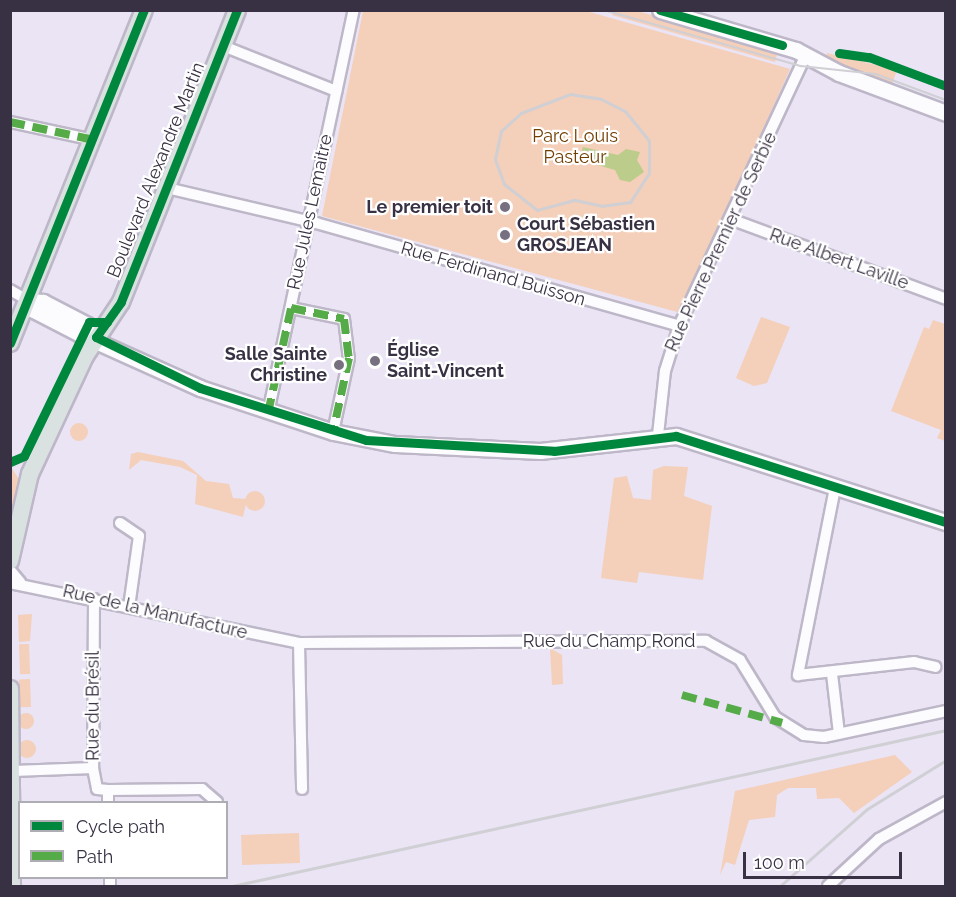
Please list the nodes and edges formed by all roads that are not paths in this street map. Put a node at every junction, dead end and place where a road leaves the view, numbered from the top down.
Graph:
1 (144, 10) edge
2 (237, 10) edge
3 (354, 10) edge
4 (660, 10) edge
5 (223, 46) junction
6 (806, 55) junction
7 (336, 91) junction
8 (945, 113) edge
9 (10, 122) edge
10 (94, 140) junction
11 (167, 189) junction
12 (733, 220) junction
13 (308, 221) junction
14 (10, 290) edge
15 (945, 299) edge
16 (29, 301) junction
17 (291, 309) junction
18 (679, 326) junction
19 (96, 337) junction
20 (10, 343) edge
21 (268, 413) junction
22 (333, 432) junction
23 (658, 435) junction
24 (835, 488) junction
25 (945, 522) edge
26 (120, 523) dead end
27 (10, 561) edge
28 (10, 570) edge
29 (15, 583) edge
30 (94, 599) junction
31 (129, 607) junction
32 (299, 643) junction
33 (935, 667) dead end
34 (832, 674) junction
35 (10, 689) edge
36 (945, 711) edge
37 (839, 734) junction
38 (93, 768) junction
39 (13, 771) junction
40 (302, 789) dead end
41 (108, 790) junction
42 (108, 801) edge
43 (216, 801) edge
44 (945, 802) edge
45 (11, 860) edge
46 (12, 886) edge
47 (828, 886) edge

1 - 10 main road
2 - 5 main road, Boulevard Alexandre Martin
3 - 7 street, Rue Jules Lemaitre
4 - 6 main road
5 - 7 street
5 - 11 main road, Boulevard Alexandre Martin
6 - 8 main road
6 - 12 street, Rue Pierre Premier de Serbie
7 - 13 street, Rue Jules Lemaitre
9 - 10 street
10 - 16 main road
11 - 13 street, Rue Ferdinand Buisson
11 - 19 main road, Boulevard Alexandre Martin
12 - 15 street, Rue Albert Laville
12 - 18 street, Rue Pierre Premier de Serbie
13 - 17 street, Rue Jules Lemaitre
13 - 18 street, Rue Ferdinand Buisson
14 - 16 street
16 - 19 main road
16 - 20 main road
17 - 21 street, Rue Jules Lemaitre
17 - 22 street
18 - 23 street, Rue Pierre Premier de Serbie
19 - 21 main road
19 - 27 main road, Boulevard Alexandre Martin
21 - 22 main road
22 - 23 main road
23 - 24 main road
24 - 25 main road
24 - 34 street
26 - 31 street
28 - 29 street
29 - 30 street, Rue de la Manufacture
30 - 31 street, Rue de la Manufacture
30 - 38 street, Rue du Brésil
31 - 32 street, Rue de la Manufacture
32 - 37 street, Rue du Champ Rond
32 - 40 street
33 - 34 street
34 - 37 street
35 - 39 main road
36 - 37 street, Rue du Champ Rond
38 - 39 street
38 - 41 street, Rue du Brésil
39 - 45 main road
41 - 42 street
41 - 43 street
44 - 47 street
45 - 46 main road

